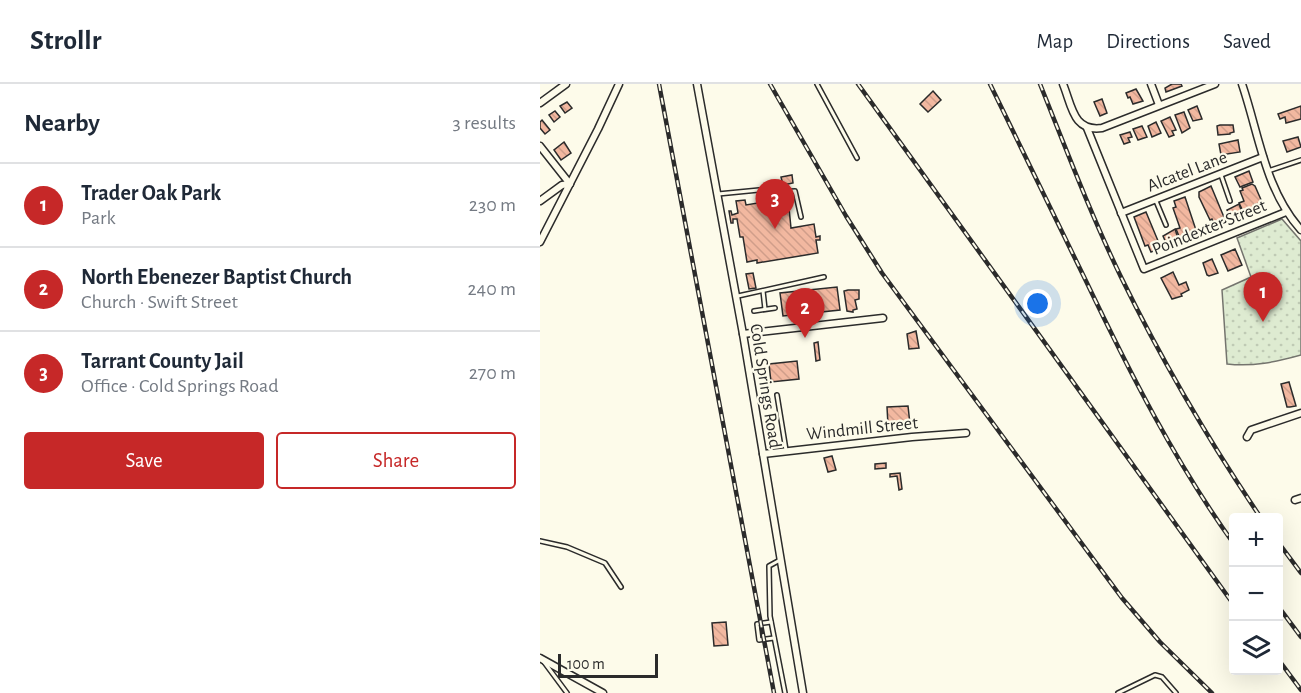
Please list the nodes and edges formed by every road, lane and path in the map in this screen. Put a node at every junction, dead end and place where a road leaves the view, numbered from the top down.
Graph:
1 (566, 84) edge
2 (619, 84) edge
3 (697, 84) edge
4 (817, 84) edge
5 (1063, 84) edge
6 (1151, 84) edge
7 (1215, 84) edge
8 (1242, 84) edge
9 (540, 103) edge
10 (1159, 105) junction
11 (1087, 128) junction
12 (540, 146) edge
13 (1263, 157) junction
14 (857, 158) dead end
15 (1301, 160) edge
16 (1267, 171) junction
17 (1221, 174) junction
18 (570, 184) junction
19 (718, 194) junction
20 (1155, 199) junction
21 (540, 201) edge
22 (1230, 201) dead end
23 (1286, 212) junction
24 (1121, 213) junction
25 (801, 217) dead end
26 (1166, 225) dead end
27 (1301, 230) edge
28 (540, 242) edge
29 (824, 277) dead end
30 (763, 291) junction
31 (736, 296) junction
32 (776, 308) dead end
33 (765, 309) junction
34 (754, 311) dead end
35 (883, 318) dead end
36 (743, 334) junction
37 (777, 395) dead end
38 (1301, 413) edge
39 (966, 433) dead end
40 (1247, 437) dead end
41 (786, 452) junction
42 (762, 454) junction
43 (540, 541) edge
44 (780, 560) junction
45 (621, 587) dead end
46 (771, 622) junction
47 (774, 638) junction
48 (542, 659) edge
49 (567, 693) edge
50 (603, 693) edge
51 (785, 693) edge
52 (803, 693) edge
53 (1118, 693) edge
54 (1176, 693) edge

1 - 9 street
2 - 18 street
3 - 19 street, Cold Springs Road
4 - 14 lane
5 - 11 street
6 - 10 street
7 - 10 street
8 - 13 street
10 - 11 street
11 - 24 street
12 - 18 street
13 - 16 street
13 - 17 street, Alcatel Lane
15 - 16 lane
16 - 23 street
17 - 20 street, Alcatel Lane
17 - 22 lane
18 - 21 street
18 - 28 street
19 - 25 lane
19 - 31 street, Cold Springs Road
20 - 24 street, Alcatel Lane
20 - 26 lane
23 - 24 street, Poindexter Street
23 - 27 street
29 - 30 lane
30 - 31 lane
30 - 33 lane
31 - 36 street, Cold Springs Road
32 - 33 lane
33 - 34 lane
35 - 36 street
36 - 42 street, Cold Springs Road
37 - 41 lane
38 - 40 street
39 - 41 street, Windmill Street
41 - 42 street, Windmill Street
42 - 44 street, Cold Springs Road
43 - 45 lane
44 - 46 lane
44 - 52 street, Cold Springs Road
46 - 47 lane
46 - 47 lane
47 - 51 lane
48 - 49 lane
48 - 50 street
53 - 54 lane

